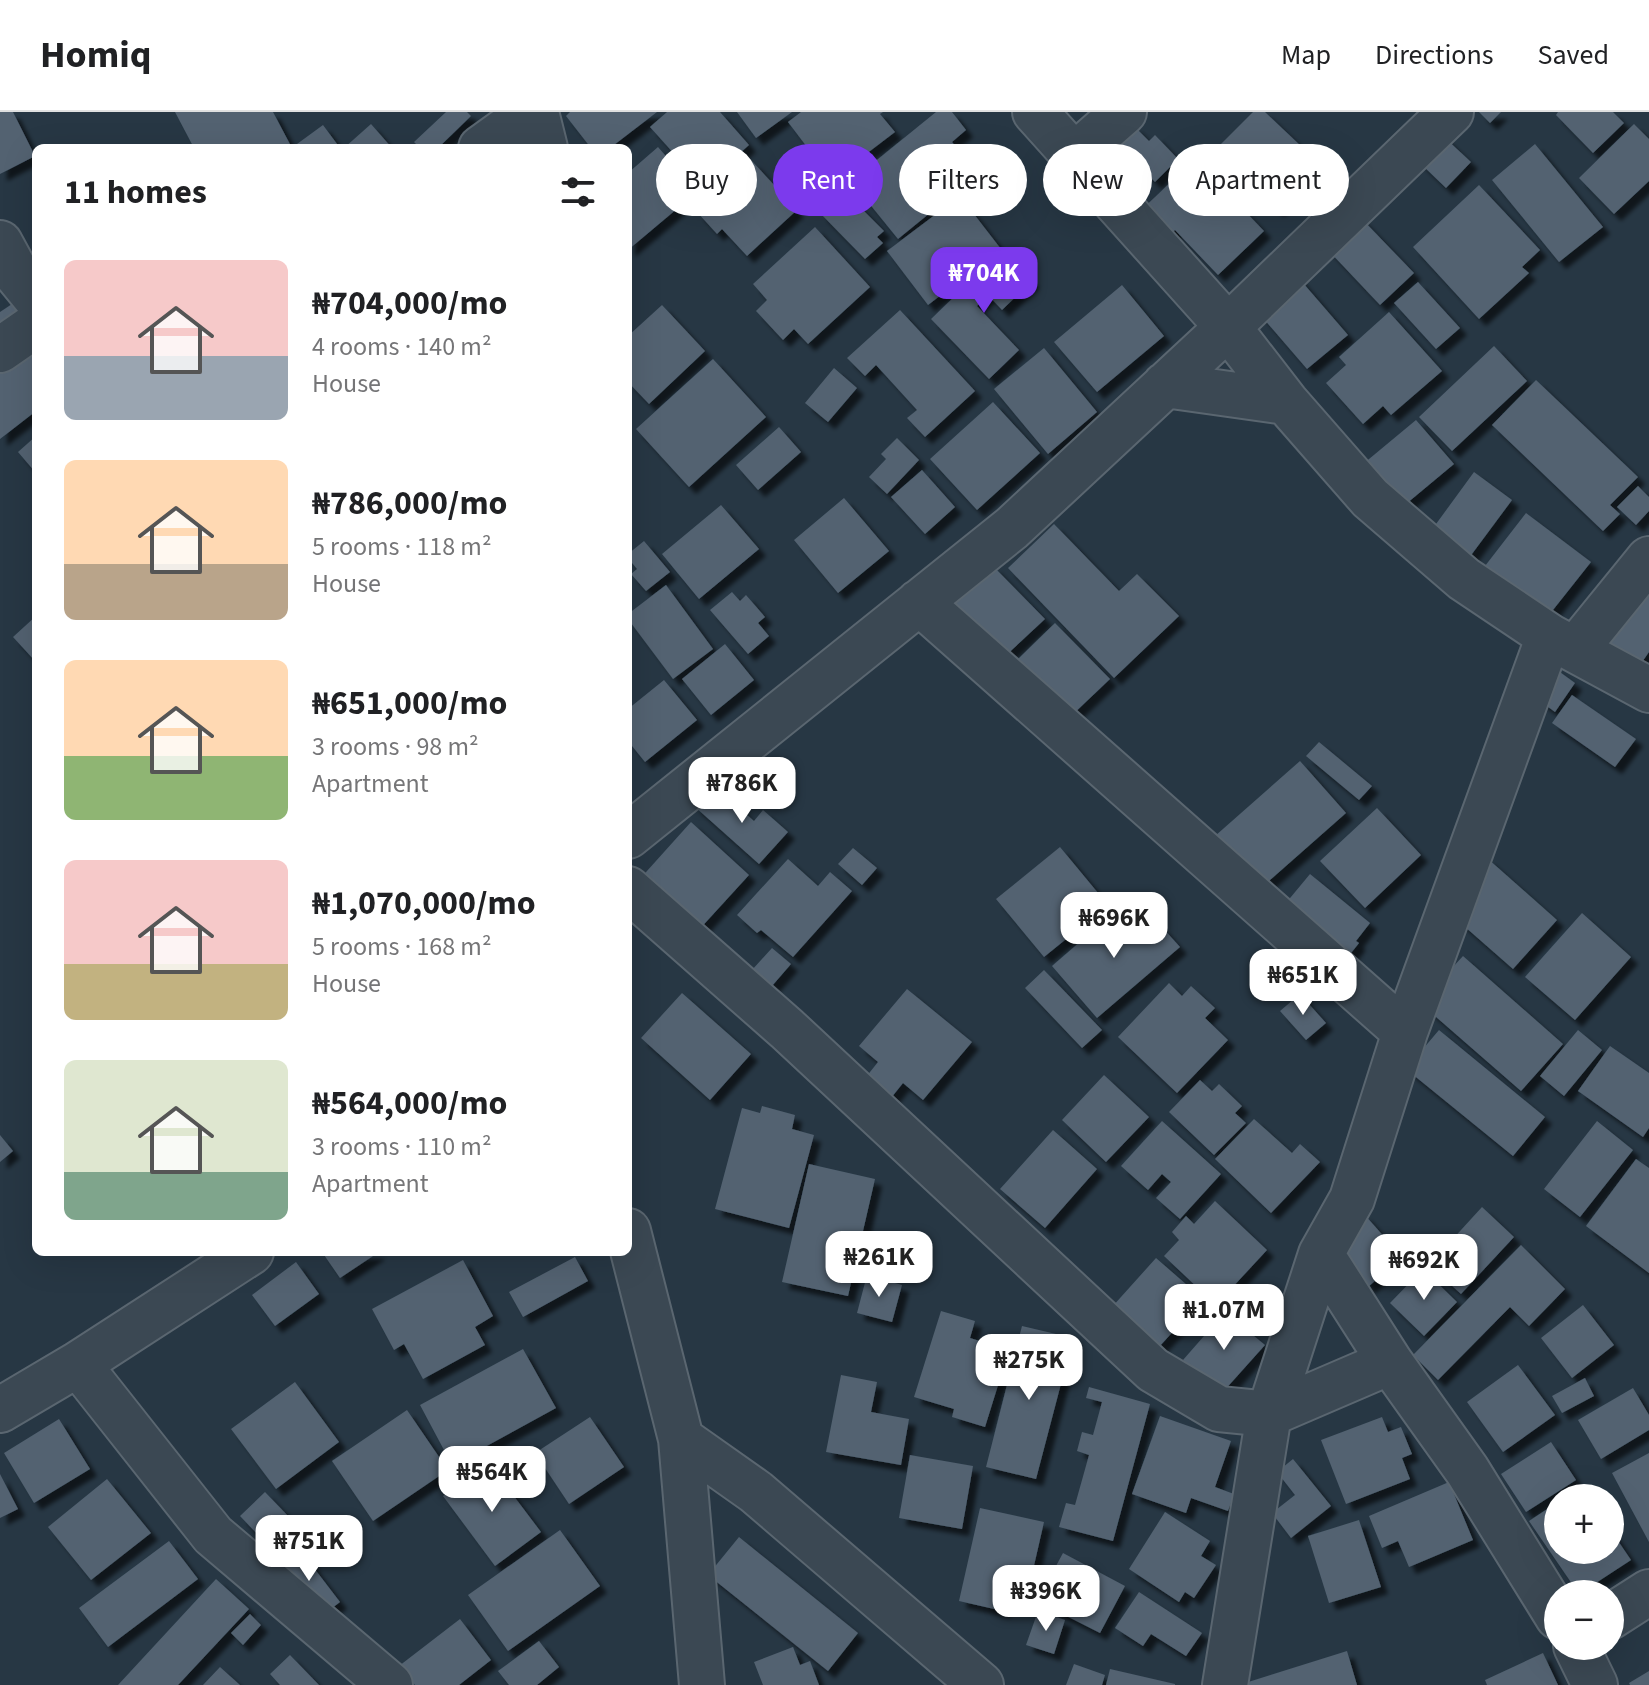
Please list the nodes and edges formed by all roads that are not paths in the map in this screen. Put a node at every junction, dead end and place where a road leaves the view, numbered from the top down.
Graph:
1 (533, 112) edge
2 (1035, 112) edge
3 (1124, 112) edge
4 (1451, 112) edge
5 (487, 144) edge
6 (544, 144) edge
7 (1065, 144) edge
8 (1088, 144) edge
9 (1129, 216) edge
10 (0, 243) edge
11 (32, 293) edge
12 (1228, 327) junction
13 (32, 328) edge
14 (0, 350) edge
15 (1165, 385) junction
16 (1286, 402) junction
17 (1649, 559) edge
18 (919, 602) junction
19 (1562, 643) junction
20 (1649, 690) edge
21 (632, 833) edge
22 (632, 893) edge
23 (1405, 1032) junction
24 (632, 1247) edge
25 (1321, 1254) junction
26 (245, 1256) edge
27 (1390, 1362) junction
28 (78, 1364) junction
29 (0, 1410) edge
30 (1269, 1414) junction
31 (681, 1439) junction
32 (1649, 1592) edge
33 (1544, 1594) edge
34 (1624, 1608) edge
35 (1583, 1660) edge
36 (390, 1685) edge
37 (702, 1685) edge
38 (981, 1685) edge
39 (1225, 1685) edge
40 (1595, 1685) edge

1 - 5 street
1 - 6 street
2 - 7 street
3 - 8 street
4 - 12 street
9 - 12 street
10 - 11 street
12 - 15 street
12 - 16 street
13 - 14 street
15 - 16 street
15 - 18 street
16 - 19 street
17 - 19 street
18 - 21 street
18 - 23 street
19 - 20 street
19 - 23 street
22 - 30 street
23 - 25 street
24 - 31 street
25 - 27 street
25 - 30 street
26 - 28 street
27 - 30 street
27 - 33 street
28 - 29 street
28 - 36 street
30 - 39 street
31 - 37 street
31 - 38 street
32 - 34 street
35 - 40 street

